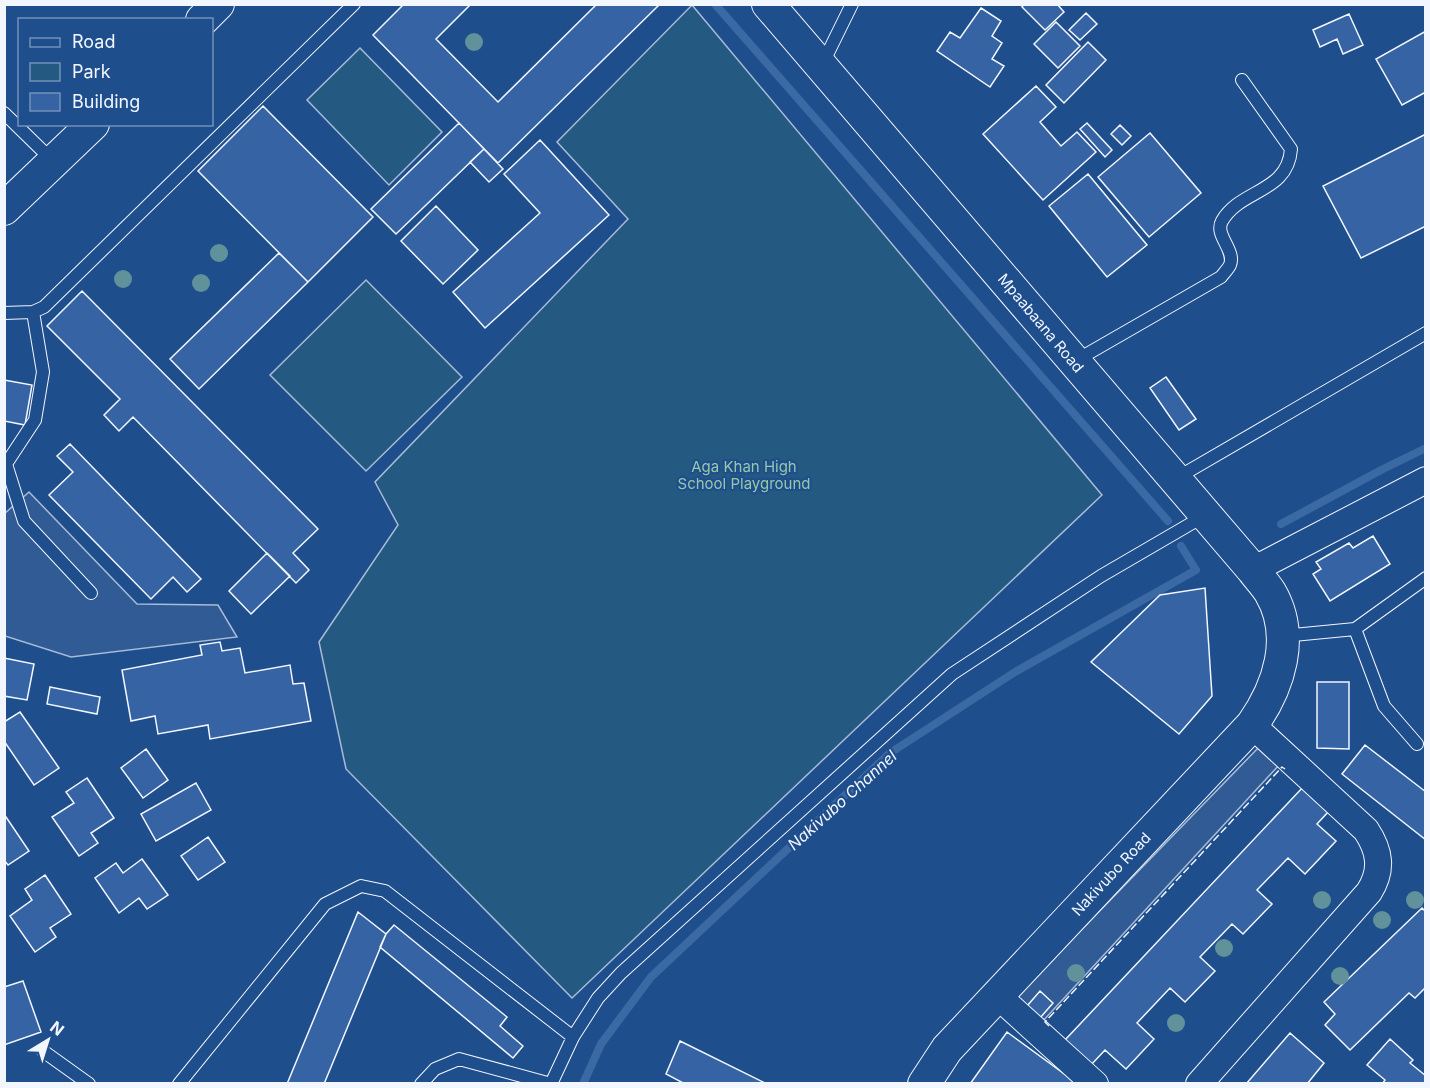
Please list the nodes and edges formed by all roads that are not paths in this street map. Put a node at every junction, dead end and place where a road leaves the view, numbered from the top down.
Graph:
1 (218, 4) edge
2 (354, 4) edge
3 (768, 4) edge
4 (852, 4) edge
5 (204, 18) edge
6 (821, 66) junction
7 (1242, 80) dead end
8 (4, 113) edge
9 (91, 126) edge
10 (54, 162) junction
11 (4, 209) edge
12 (33, 312) junction
13 (4, 313) edge
14 (1425, 333) edge
15 (1074, 361) junction
16 (1175, 480) junction
17 (1425, 480) edge
18 (1205, 515) junction
19 (1253, 570) junction
20 (1425, 578) edge
21 (91, 593) dead end
22 (1355, 629) junction
23 (1283, 646) junction
24 (1252, 725) junction
25 (1417, 744) dead end
26 (998, 996) junction
27 (573, 1037) junction
28 (43, 1050) dead end
29 (89, 1083) edge
30 (179, 1083) edge
31 (421, 1083) edge
32 (924, 1083) edge
33 (1095, 1083) edge
34 (1199, 1083) edge

1 - 5 street
2 - 12 lane
3 - 6 street, Mpaabaana Road
4 - 6 lane
6 - 15 street, Mpaabaana Road
7 - 15 lane
8 - 10 lane
9 - 10 street
10 - 11 street
12 - 13 lane
12 - 21 lane
14 - 16 lane
15 - 16 street, Mpaabaana Road
16 - 18 street, Mpaabaana Road
17 - 19 street
18 - 19 street, Mpaabaana Road
18 - 27 lane
19 - 23 street, Mpaabaana Road
20 - 22 lane
22 - 23 lane
22 - 25 lane
23 - 24 street, Nakivubo Road
24 - 26 street, Nakivubo Road
24 - 34 street
26 - 32 street, Nakivubo Road
26 - 33 street
27 - 30 lane
27 - 31 lane
28 - 29 lane

